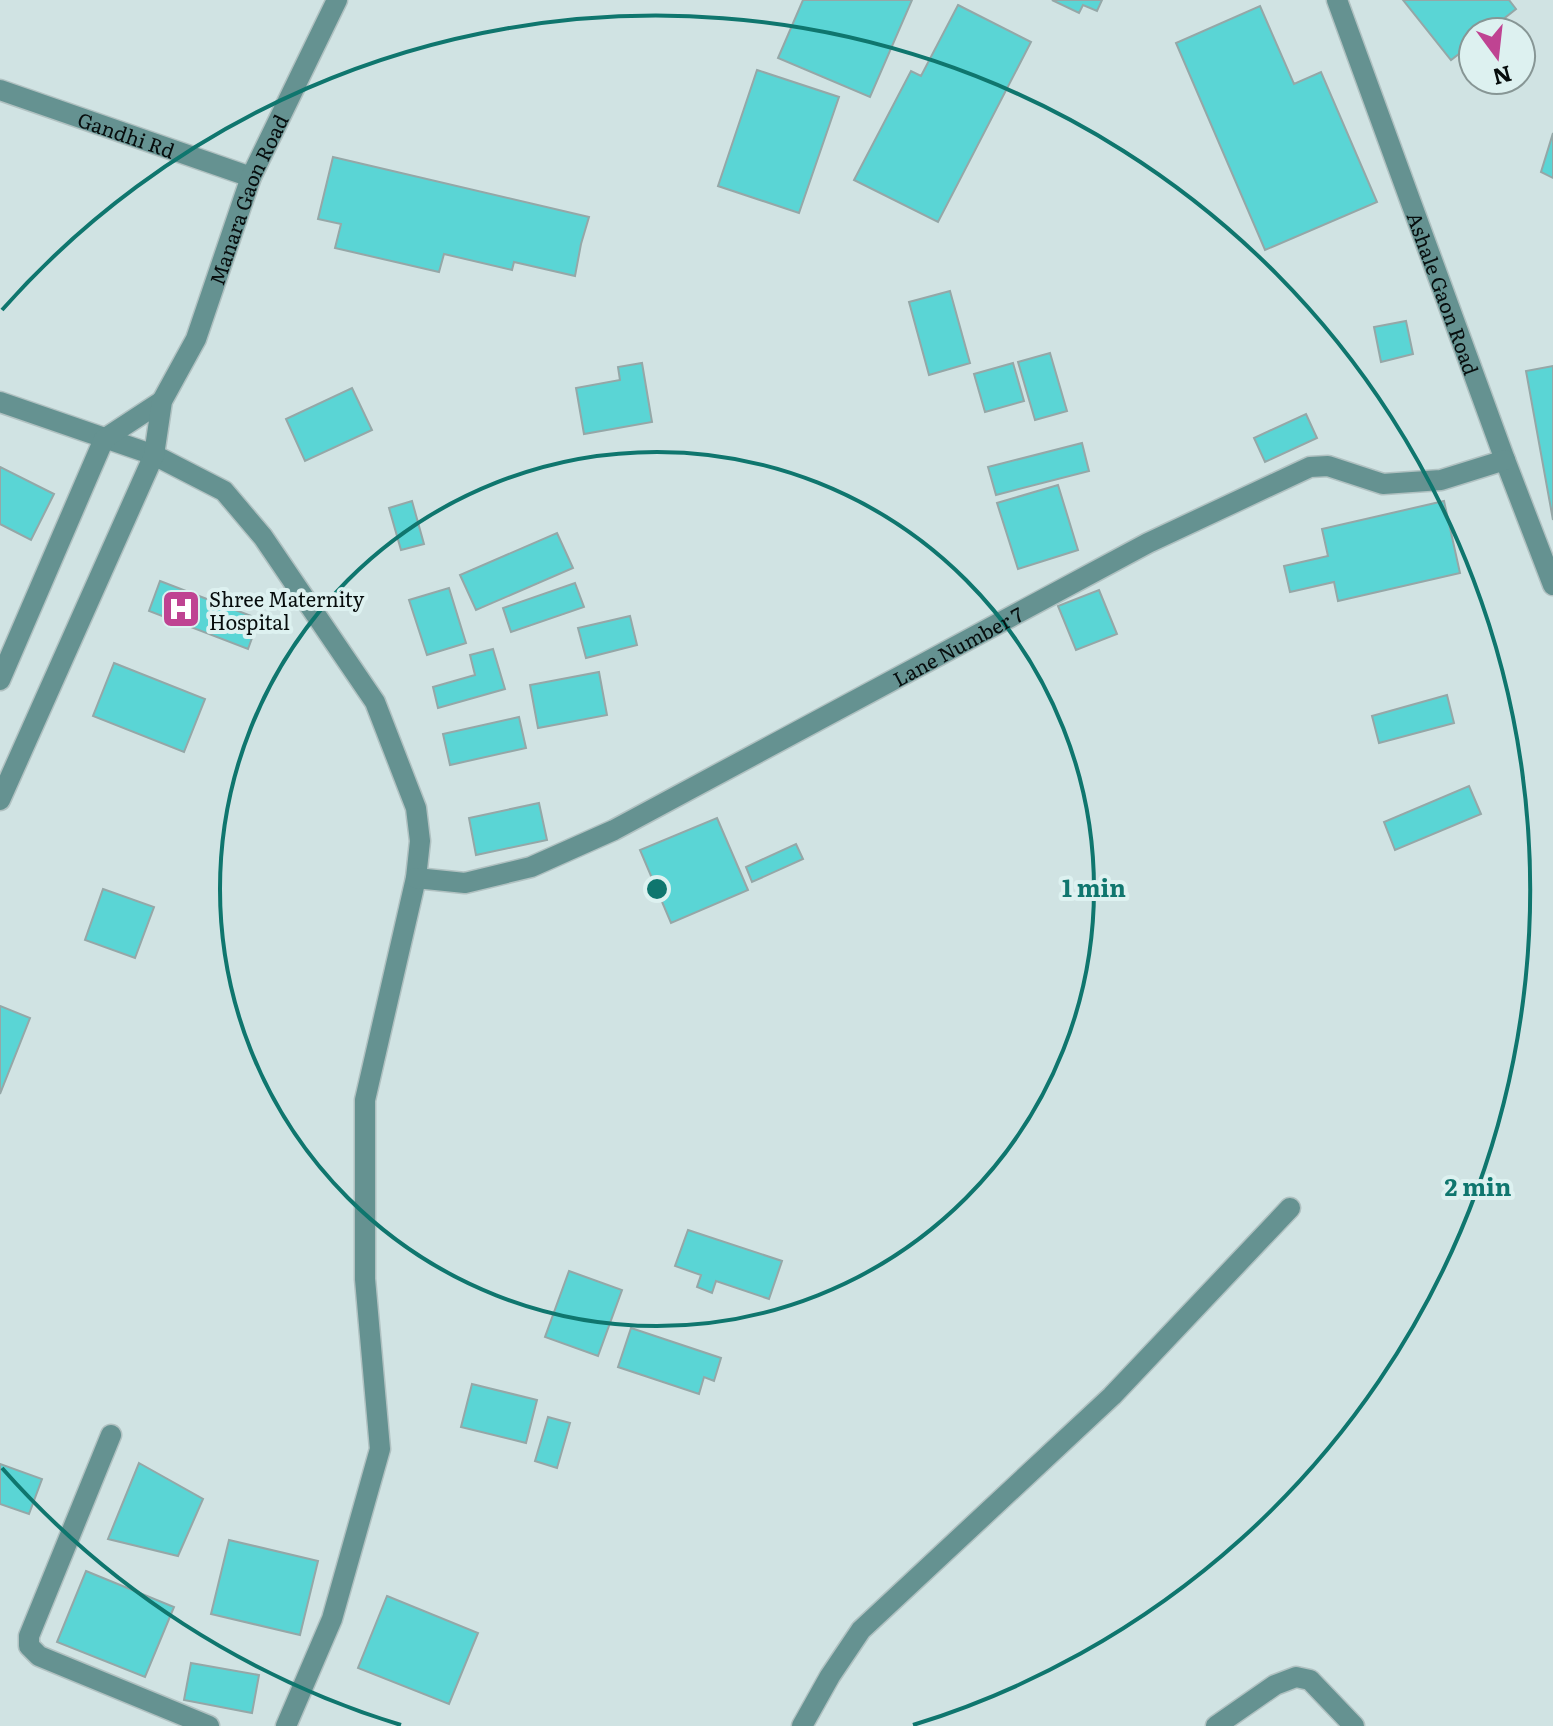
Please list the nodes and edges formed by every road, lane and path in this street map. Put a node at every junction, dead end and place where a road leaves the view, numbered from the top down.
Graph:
1 (337, 0) edge
2 (1337, 0) edge
3 (0, 90) edge
4 (251, 177) junction
5 (162, 401) junction
6 (0, 402) edge
7 (104, 439) junction
8 (154, 455) junction
9 (1505, 460) junction
10 (1553, 585) edge
11 (0, 680) edge
12 (0, 800) edge
13 (416, 878) junction
14 (1290, 1208) dead end
15 (111, 1435) dead end
16 (209, 1726) edge
17 (286, 1726) edge
18 (802, 1726) edge
19 (1216, 1726) edge
20 (1354, 1726) edge

1 - 4 street, Manara Gaon Road
2 - 9 street, Ashale Gaon Road
3 - 4 street, Gandhi Rd
4 - 5 street, Manara Gaon Road
5 - 7 street
5 - 8 street
6 - 7 street
7 - 8 street
7 - 11 street
8 - 12 street
8 - 13 street
9 - 10 street, Ashale Gaon Road
9 - 13 street, Lane Number 7
13 - 17 street
14 - 18 street
15 - 16 street
19 - 20 street

